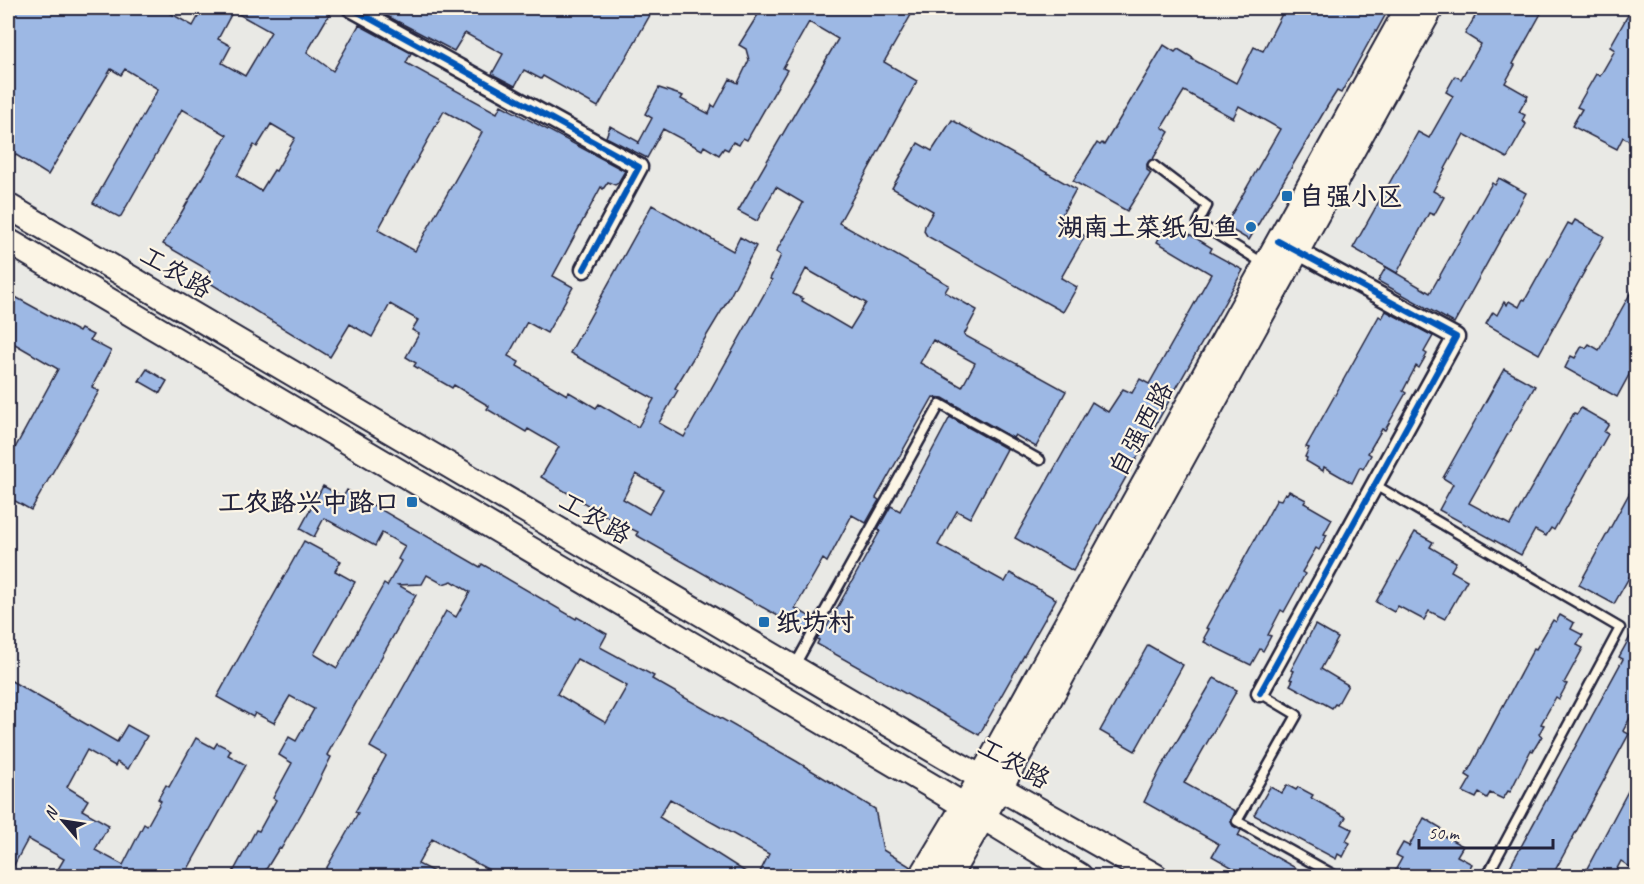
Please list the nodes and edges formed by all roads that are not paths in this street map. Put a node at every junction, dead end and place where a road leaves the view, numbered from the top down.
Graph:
1 (351, 8) edge
2 (1408, 8) edge
3 (1431, 8) edge
4 (1153, 165) dead end
5 (8, 206) edge
6 (8, 241) edge
7 (1287, 246) junction
8 (1265, 264) junction
9 (584, 269) dead end
10 (1040, 460) dead end
11 (1375, 485) junction
12 (793, 668) junction
13 (1260, 693) joint
14 (990, 783) junction
15 (973, 811) junction
16 (922, 876) edge
17 (949, 876) edge
18 (1080, 876) edge
19 (1155, 876) edge
20 (1336, 876) edge
21 (1487, 876) edge

1 - 9 street
2 - 7 main road, 自强西路
3 - 7 main road, 自强西路
4 - 8 lane
5 - 12 main road, 工农路
6 - 15 main road
7 - 8 main road, 自强西路
7 - 11 street
7 - 14 main road, 自强西路
8 - 14 main road, 自强西路
10 - 12 lane
11 - 13 street
11 - 21 lane
12 - 14 main road, 工农路
13 - 20 lane
14 - 15 main road, 自强西路
14 - 19 main road, 工农路
15 - 16 main road, 自强西路
15 - 17 main road, 自强西路
15 - 18 main road

